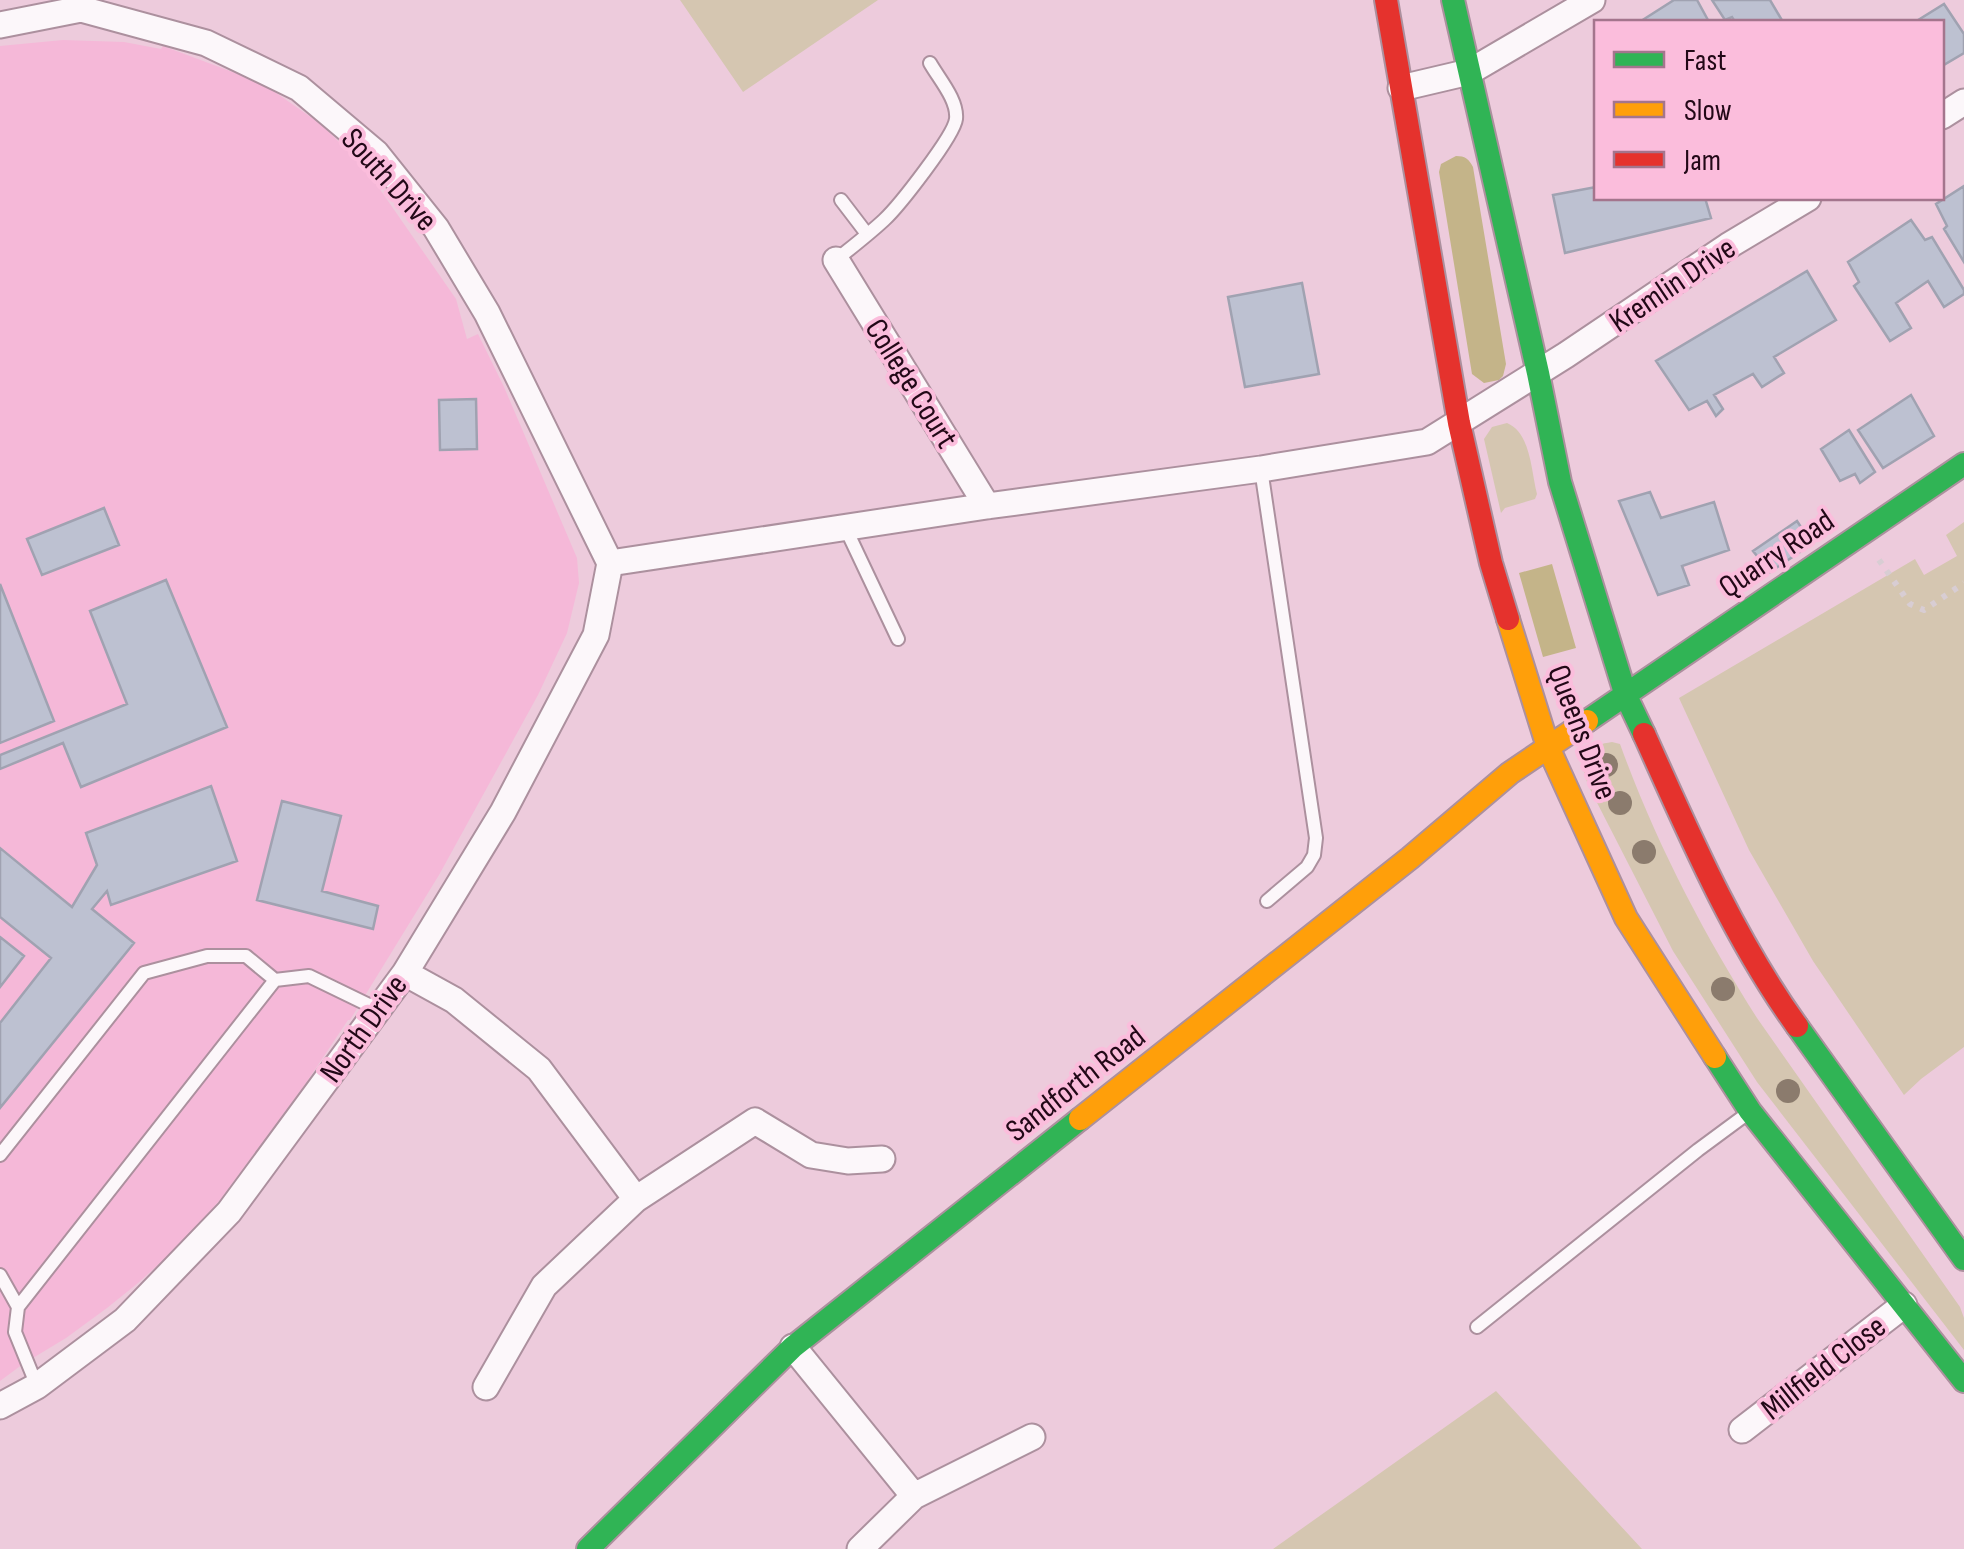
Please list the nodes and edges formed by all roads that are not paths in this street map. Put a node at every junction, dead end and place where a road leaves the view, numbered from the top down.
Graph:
1 (1386, 0) edge
2 (1452, 0) edge
3 (1592, 0) edge
4 (0, 25) edge
5 (930, 63) dead end
6 (1469, 72) junction
7 (1401, 88) junction
8 (841, 200) dead end
9 (1805, 200) edge
10 (867, 234) junction
11 (836, 260) joint
12 (1538, 373) junction
13 (1459, 423) junction
14 (1964, 464) edge
15 (1262, 469) junction
16 (988, 506) junction
17 (845, 527) junction
18 (610, 563) junction
19 (898, 639) dead end
20 (1626, 696) junction
21 (1548, 747) junction
22 (1266, 901) dead end
23 (404, 973) junction
24 (275, 980) junction
25 (377, 1008) junction
26 (1750, 1112) junction
27 (0, 1155) edge
28 (882, 1159) dead end
29 (636, 1199) junction
30 (1964, 1259) edge
31 (0, 1275) edge
32 (1904, 1305) junction
33 (18, 1308) junction
34 (1477, 1328) dead end
35 (793, 1347) junction
36 (1964, 1381) edge
37 (37, 1386) junction
38 (486, 1387) dead end
39 (0, 1406) edge
40 (1742, 1430) dead end
41 (1032, 1437) dead end
42 (914, 1496) junction
43 (588, 1549) edge
44 (860, 1549) edge

1 - 7 main road, Queens Drive
2 - 6 main road, Queens Drive
3 - 6 street
4 - 18 street, South Drive
5 - 10 lane
6 - 7 street
6 - 12 main road, Queens Drive
7 - 13 main road, Queens Drive
8 - 10 lane
9 - 12 street, Kremlin Drive
10 - 11 lane
11 - 16 street, College Court
12 - 13 street, Kremlin Drive
12 - 20 main road, Queens Drive
13 - 15 street, Kremlin Drive
13 - 21 main road, Queens Drive
14 - 20 main road, Quarry Road
15 - 16 street, Kremlin Drive
15 - 22 lane
16 - 17 street, Kremlin Drive
17 - 18 street, Kremlin Drive
17 - 19 lane
18 - 23 street, North Drive
20 - 21 main road, Sandforth Road
20 - 30 main road, Queens Drive
21 - 26 main road, Queens Drive
21 - 35 main road, Sandforth Road
23 - 25 street, North Drive
23 - 29 street
24 - 25 lane
24 - 27 lane
24 - 33 lane
25 - 37 street, North Drive
26 - 32 main road, Queens Drive
26 - 34 lane
28 - 29 street
29 - 38 street
31 - 33 lane
32 - 36 main road, Queens Drive
32 - 40 street, Millfield Close
33 - 37 lane
35 - 42 street
35 - 43 main road, Sandforth Road
37 - 39 street, North Drive
41 - 42 street
42 - 44 street

